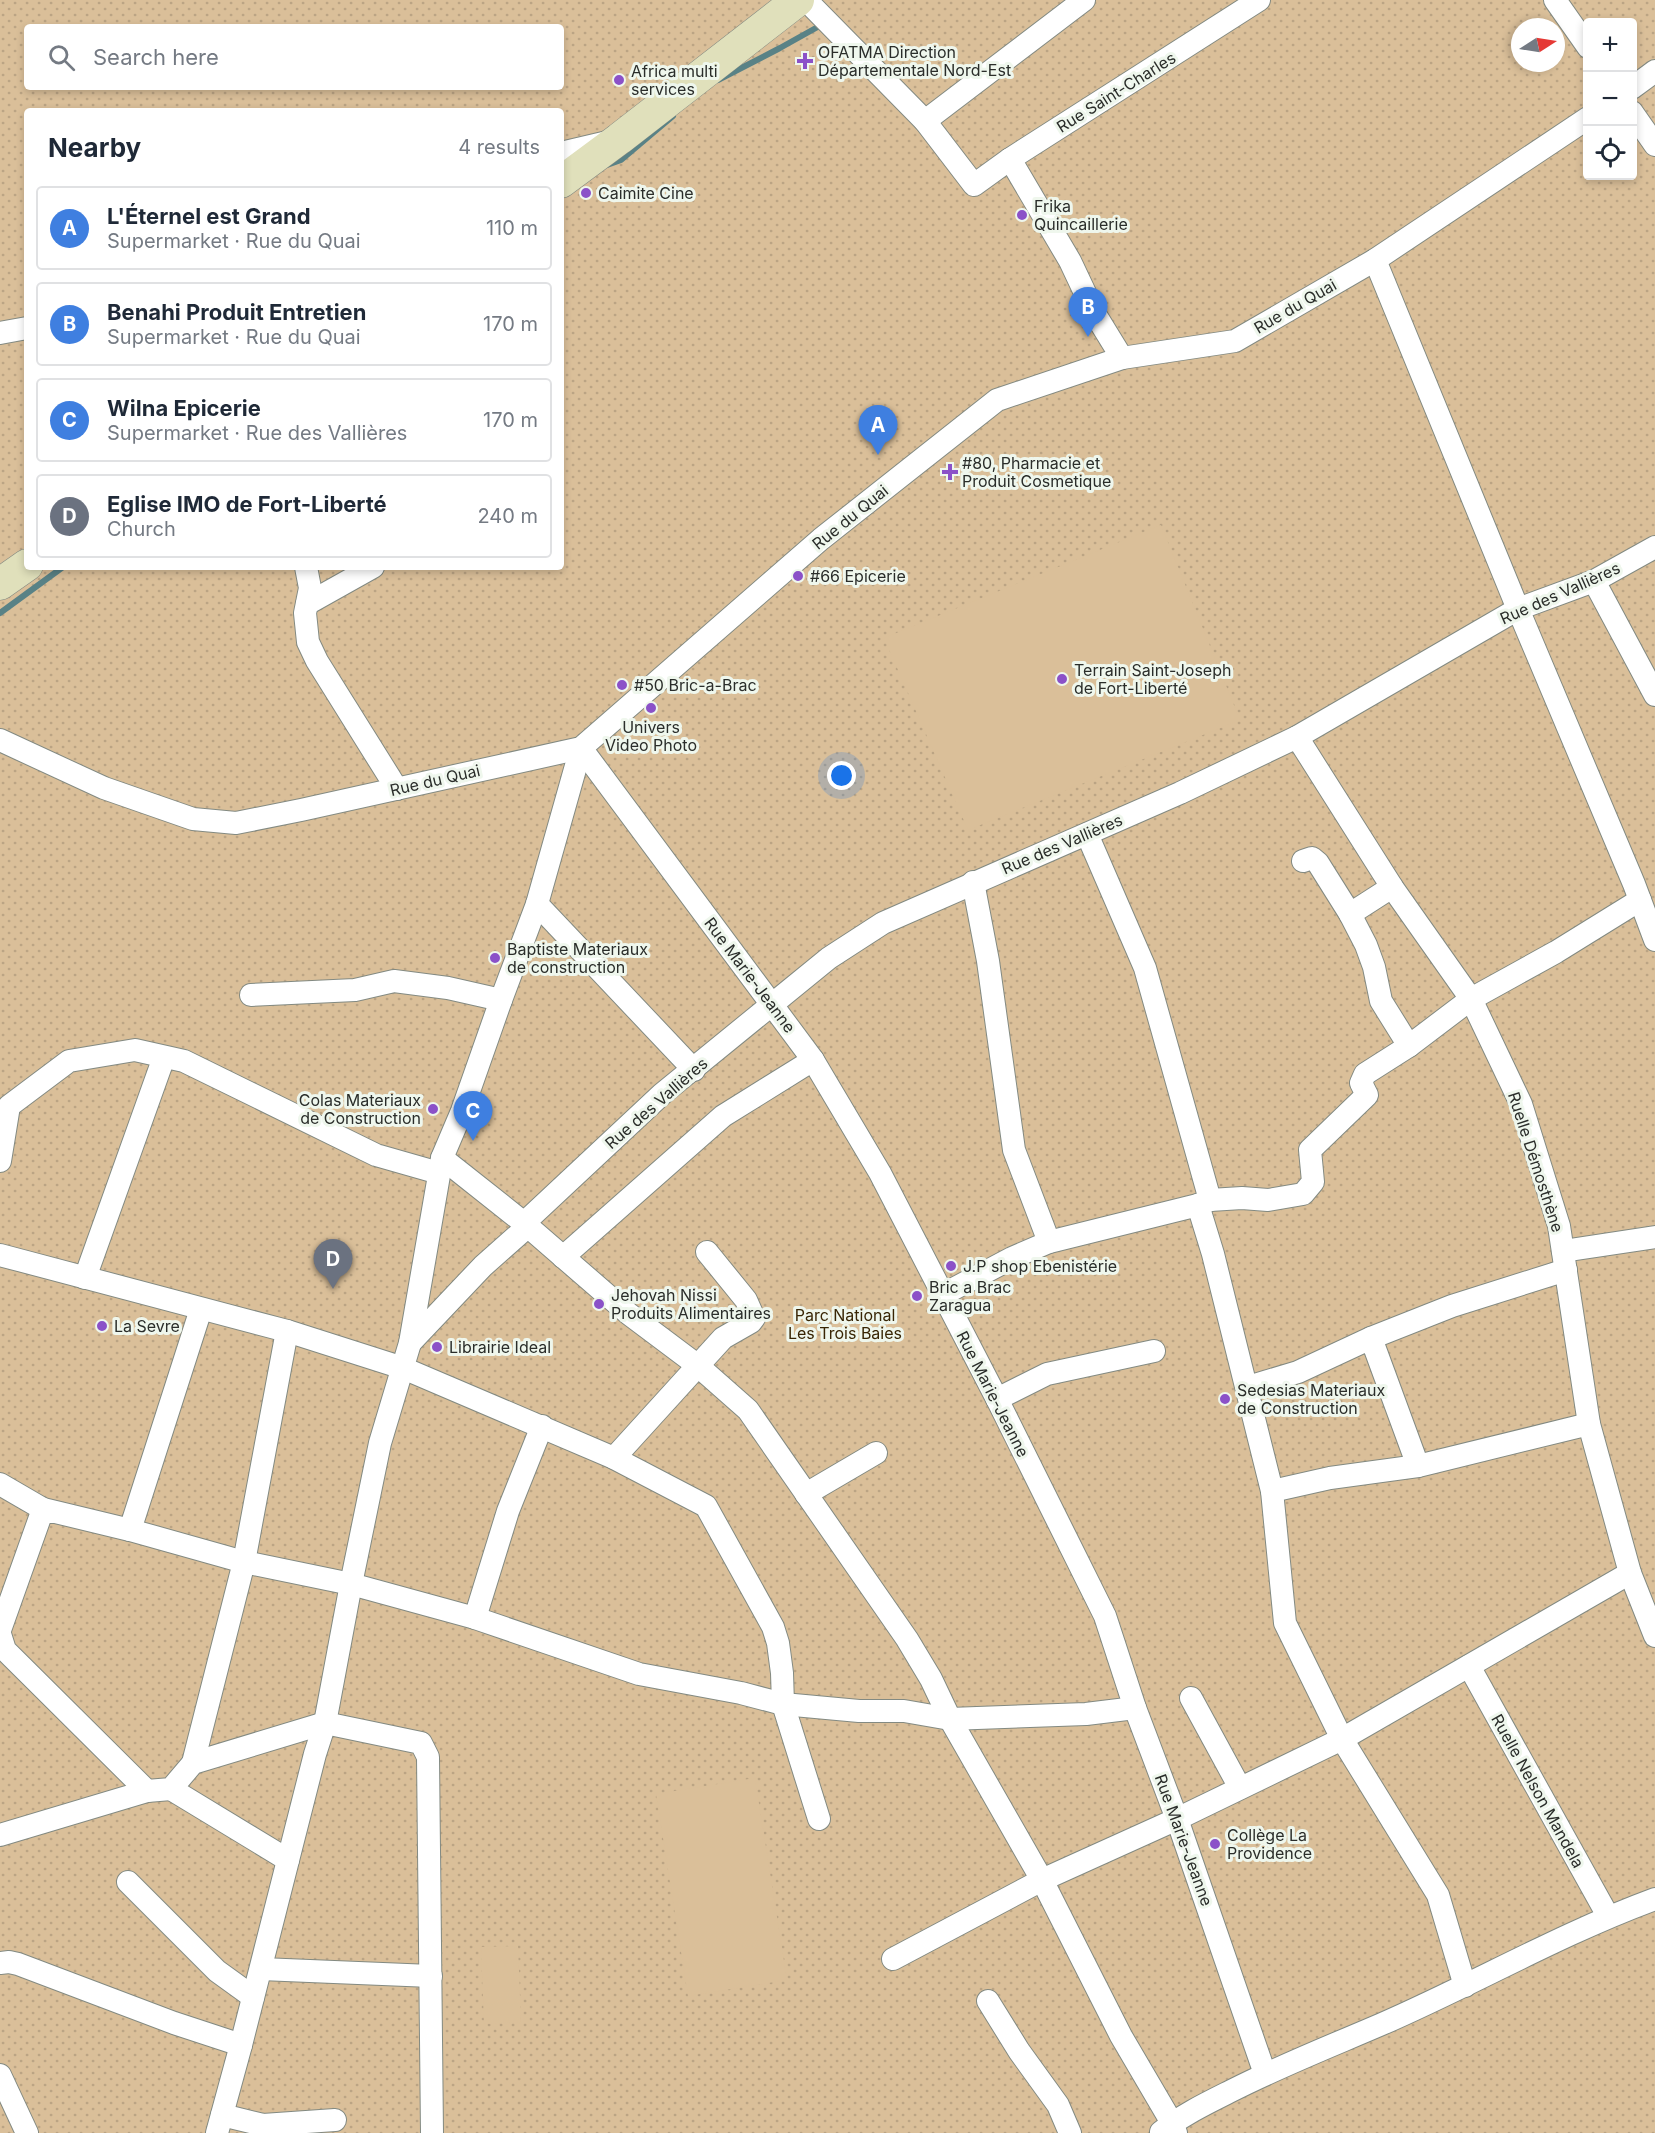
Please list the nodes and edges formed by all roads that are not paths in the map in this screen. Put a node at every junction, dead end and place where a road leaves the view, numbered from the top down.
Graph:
1 (798, 0) edge
2 (806, 0) edge
3 (1084, 0) edge
4 (1259, 0) edge
5 (1555, 0) edge
6 (1583, 41) edge
7 (1655, 71) edge
8 (1637, 84) edge
9 (1637, 119) edge
10 (925, 121) junction
11 (1583, 121) edge
12 (619, 139) junction
13 (1655, 145) edge
14 (564, 152) edge
15 (1010, 159) junction
16 (564, 180) edge
17 (1375, 260) junction
18 (24, 329) edge
19 (0, 333) edge
20 (1122, 358) junction
21 (1655, 547) edge
22 (24, 567) edge
23 (307, 570) edge
24 (368, 570) edge
25 (1594, 581) junction
26 (0, 584) edge
27 (307, 604) junction
28 (1518, 609) junction
29 (1655, 695) edge
30 (1297, 737) junction
31 (0, 740) edge
32 (581, 748) junction
33 (397, 789) junction
34 (1087, 834) junction
35 (1303, 861) dead end
36 (973, 882) junction
37 (1392, 886) junction
38 (1640, 900) junction
39 (537, 904) junction
40 (1350, 914) junction
41 (1655, 940) edge
42 (251, 995) dead end
43 (1471, 999) junction
44 (501, 1000) junction
45 (773, 1005) junction
46 (1409, 1046) junction
47 (164, 1057) junction
48 (813, 1060) junction
49 (694, 1070) junction
50 (4, 1106) edge
51 (0, 1161) edge
52 (440, 1166) junction
53 (1204, 1202) junction
54 (525, 1225) junction
55 (1655, 1237) edge
56 (1049, 1242) junction
57 (706, 1252) dead end
58 (0, 1256) edge
59 (563, 1257) junction
60 (1564, 1261) junction
61 (85, 1278) junction
62 (942, 1295) junction
63 (201, 1309) junction
64 (287, 1330) junction
65 (1371, 1338) junction
66 (410, 1343) junction
67 (1154, 1351) dead end
68 (697, 1365) junction
69 (404, 1368) junction
70 (1248, 1388) junction
71 (997, 1399) junction
72 (1589, 1424) junction
73 (542, 1426) junction
74 (876, 1453) dead end
75 (614, 1458) junction
76 (1418, 1467) junction
77 (0, 1484) edge
78 (1272, 1491) junction
79 (806, 1494) junction
80 (44, 1509) junction
81 (130, 1530) junction
82 (244, 1562) junction
83 (1630, 1574) junction
84 (351, 1584) junction
85 (475, 1618) junction
86 (0, 1632) edge
87 (1655, 1636) edge
88 (1469, 1666) junction
89 (1191, 1698) dead end
90 (783, 1704) junction
91 (1135, 1708) junction
92 (950, 1719) junction
93 (325, 1724) junction
94 (1342, 1739) junction
95 (193, 1763) junction
96 (1240, 1788) junction
97 (171, 1789) junction
98 (147, 1791) junction
99 (819, 1819) dead end
100 (1177, 1819) junction
101 (0, 1835) edge
102 (288, 1860) junction
103 (1042, 1880) junction
104 (128, 1882) dead end
105 (1655, 1899) edge
106 (1608, 1916) junction
107 (893, 1959) dead end
108 (0, 1963) edge
109 (261, 1969) junction
110 (431, 1976) junction
111 (1465, 1986) junction
112 (253, 1997) junction
113 (988, 2001) dead end
114 (241, 2045) junction
115 (1265, 2074) junction
116 (0, 2075) edge
117 (335, 2120) dead end
118 (219, 2124) edge
119 (1170, 2130) edge
120 (27, 2133) edge
121 (432, 2133) edge
122 (1070, 2133) edge

1 - 12 main road
2 - 10 street
3 - 10 street
4 - 15 street, Rue Saint-Charles
5 - 6 street
7 - 8 street
9 - 13 street
10 - 15 street, Rue Saint-Charles
11 - 17 street, Rue du Quai
12 - 14 street
12 - 16 main road
15 - 20 street
17 - 20 street, Rue du Quai
17 - 28 street
18 - 19 street
20 - 32 street, Rue du Quai
21 - 25 street, Rue des Vallières
22 - 26 main road
23 - 27 street
24 - 27 street
25 - 28 street, Rue des Vallières
25 - 29 street
27 - 33 street
28 - 30 street, Rue des Vallières
28 - 38 street
30 - 34 street, Rue des Vallières
30 - 37 street, Ruelle Démosthène
31 - 33 street, Rue du Quai
32 - 33 street, Rue du Quai
32 - 39 street
32 - 45 street, Rue Marie-Jeanne
34 - 36 street, Rue des Vallières
34 - 53 street
35 - 40 street
36 - 45 street, Rue des Vallières
36 - 56 street
37 - 40 street
37 - 43 street, Ruelle Démosthène
38 - 41 street
38 - 43 street
39 - 44 street
39 - 49 street
40 - 46 street
42 - 44 street
43 - 46 street
43 - 60 street, Ruelle Démosthène
44 - 52 street
45 - 48 street, Rue Marie-Jeanne
45 - 49 street, Rue des Vallières
46 - 53 street
47 - 50 street
47 - 52 street
47 - 61 street
48 - 59 street
48 - 62 street, Rue Marie-Jeanne
49 - 54 street, Rue des Vallières
50 - 51 street
52 - 54 street
52 - 66 street
53 - 56 street
53 - 70 street
54 - 59 street
54 - 66 street, Rue des Vallières
55 - 60 street
56 - 62 street
57 - 68 street
58 - 61 street
59 - 68 street
60 - 65 street
60 - 72 street, Ruelle Démosthène
61 - 63 street
62 - 71 street, Rue Marie-Jeanne
63 - 64 street
63 - 81 street
64 - 69 street
64 - 82 street
65 - 70 street
65 - 76 street
66 - 69 street
67 - 71 street
68 - 75 street
68 - 79 street
69 - 73 street
69 - 84 street
70 - 78 street
71 - 91 street, Rue Marie-Jeanne
72 - 76 street
72 - 83 street, Ruelle Démosthène
73 - 75 street
73 - 85 street
74 - 79 street
75 - 90 street
76 - 78 street
77 - 80 street
78 - 94 street
79 - 92 street
80 - 81 street
80 - 86 street
81 - 82 street
82 - 84 street
82 - 95 street
83 - 87 street, Ruelle Démosthène
83 - 88 street
84 - 85 street
84 - 93 street
85 - 90 street
86 - 98 street
88 - 94 street
88 - 106 street, Ruelle Nelson Mandela
89 - 96 street
90 - 92 street
90 - 99 street
91 - 92 street
91 - 100 street, Rue Marie-Jeanne
92 - 103 street
93 - 95 street
93 - 102 street
93 - 110 street
94 - 96 street
94 - 111 street
95 - 97 street
96 - 100 street
97 - 98 street
97 - 102 street
98 - 101 street
100 - 103 street
100 - 115 street, Rue Marie-Jeanne
102 - 109 street
103 - 107 street
103 - 119 street
104 - 112 street
105 - 106 street
106 - 111 street
108 - 114 street
109 - 110 street
109 - 112 street
110 - 121 street
111 - 115 street
112 - 114 street
113 - 122 street
114 - 118 street
115 - 119 street
116 - 120 street
117 - 118 street

